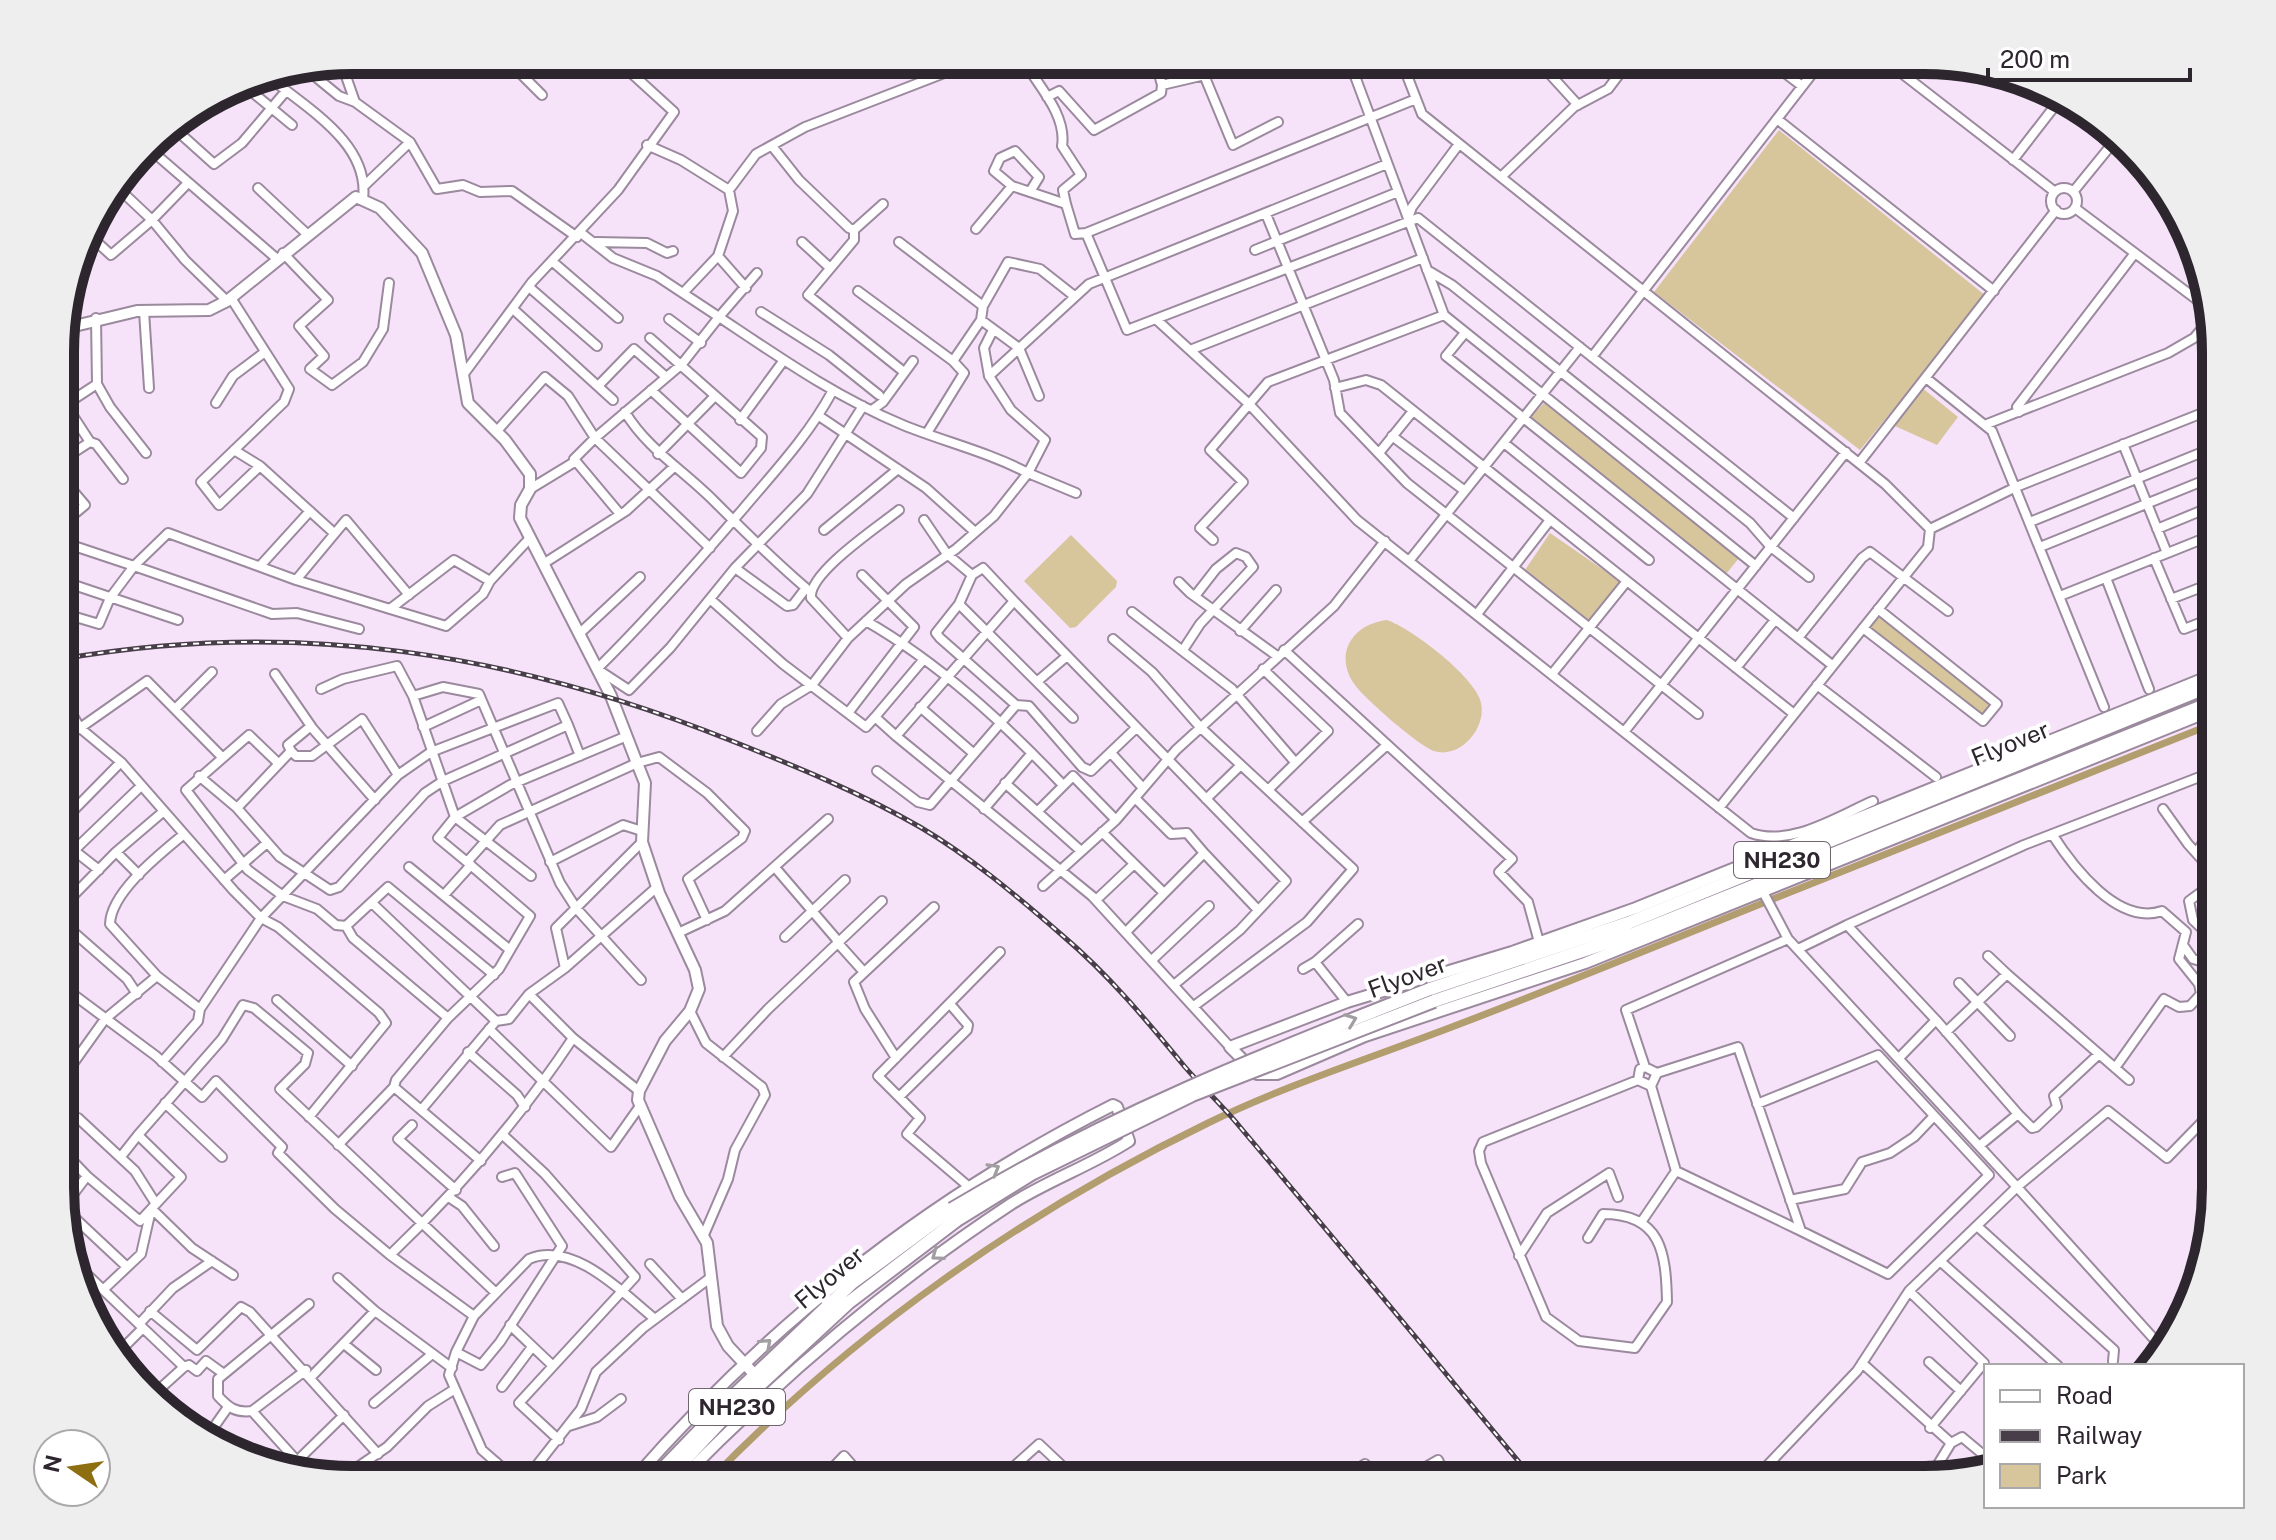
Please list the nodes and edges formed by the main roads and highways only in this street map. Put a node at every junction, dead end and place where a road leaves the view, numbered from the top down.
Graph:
1 (2201, 686) edge
2 (2201, 707) edge
3 (1432, 995) junction
4 (812, 1338) junction
5 (809, 1357) road end
6 (725, 1417) junction
7 (743, 1417) road end
8 (666, 1466) edge
9 (679, 1466) edge

1 - 3 highway, Flyover / NH230
2 - 3 highway, Flyover / NH230
3 - 4 highway, Flyover / NH230, bridge
8 -> 3 highway, Flyover / NH230, bridge
4 - 5 highway
4 - 6 highway, NH230
6 - 7 highway
6 - 9 highway, NH230

